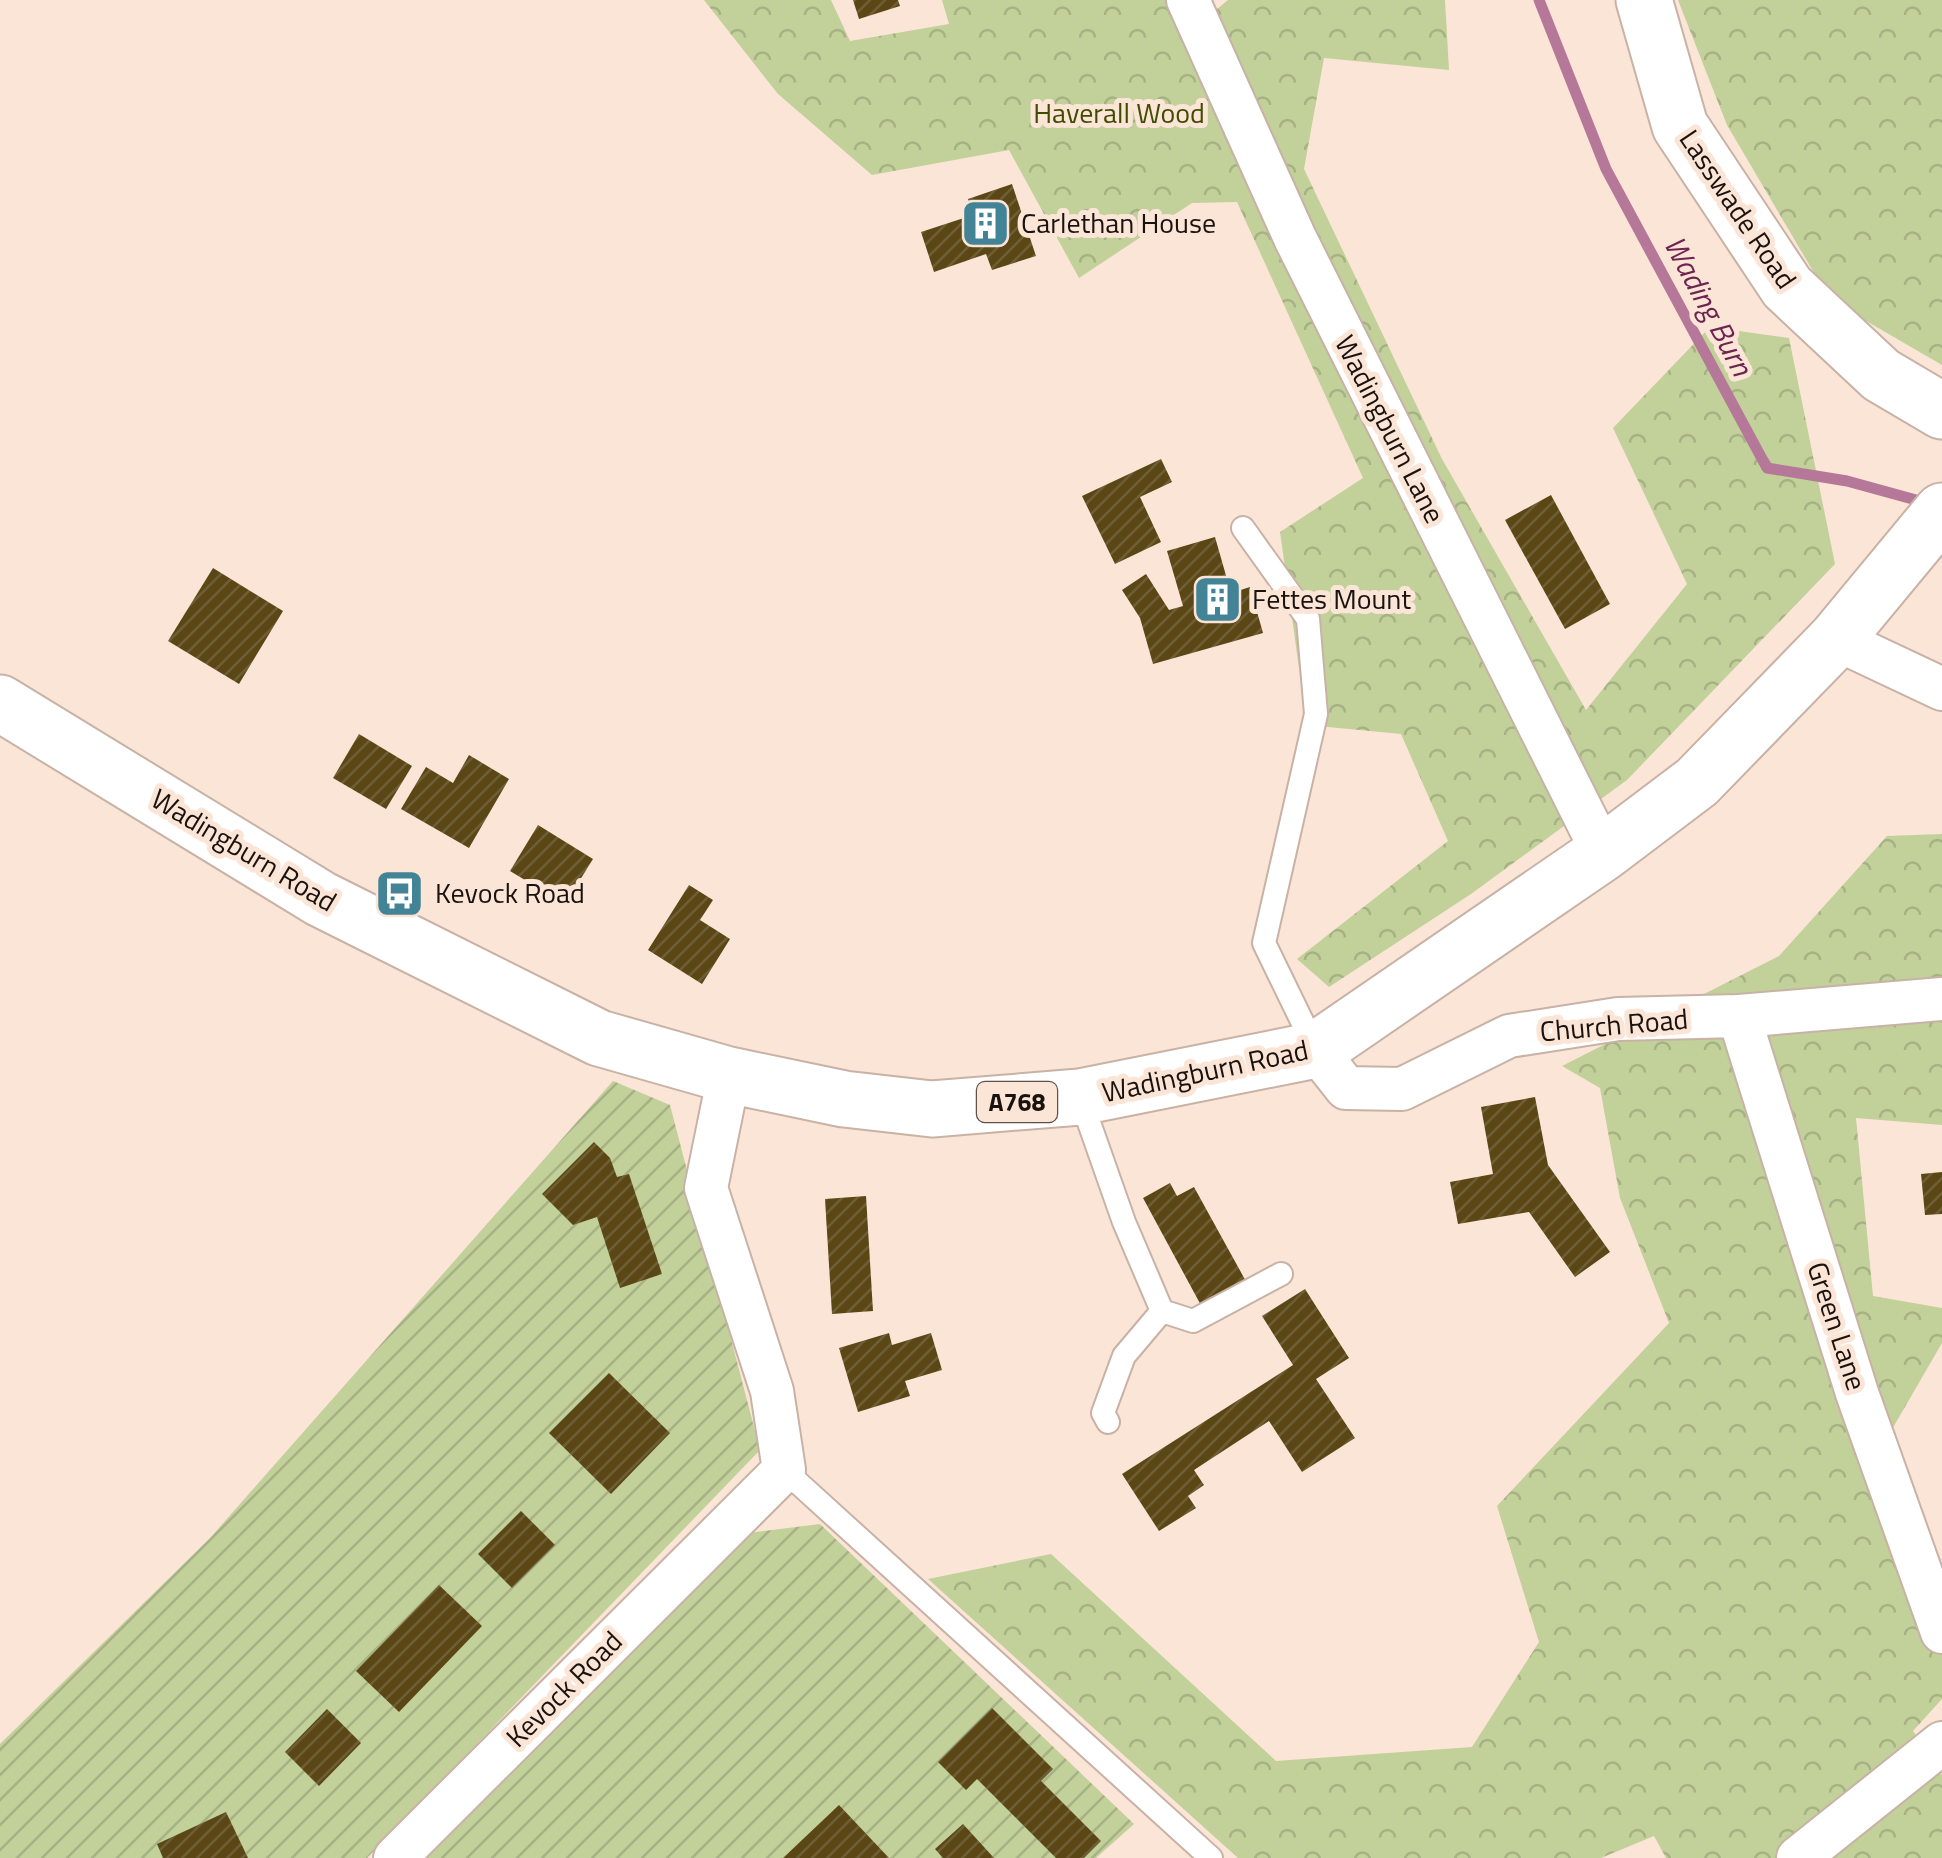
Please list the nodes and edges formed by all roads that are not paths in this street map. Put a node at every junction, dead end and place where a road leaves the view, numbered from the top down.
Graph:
1 (1188, 0) edge
2 (1644, 0) edge
3 (1942, 411) edge
4 (1935, 519) edge
5 (1244, 528) dead end
6 (1836, 640) junction
7 (1942, 689) edge
8 (0, 703) edge
9 (1603, 853) junction
10 (1942, 1000) edge
11 (1739, 1016) junction
12 (1316, 1050) junction
13 (729, 1075) junction
14 (1080, 1097) junction
15 (1280, 1274) dead end
16 (1162, 1311) junction
17 (1108, 1422) dead end
18 (784, 1470) junction
19 (1942, 1632) edge
20 (1942, 1743) edge
21 (395, 1858) edge
22 (1211, 1858) edge
23 (1798, 1858) edge

1 - 9 street, Wadingburn Lane
2 - 3 main road, Lasswade Road
4 - 6 main road, Wadingburn Road / A768
5 - 12 lane
6 - 7 street
6 - 9 main road, Wadingburn Road / A768
8 - 13 main road, Wadingburn Road / A768
9 - 12 main road, Wadingburn Road / A768
10 - 11 street, Church Road
11 - 12 street, Church Road
11 - 19 street, Green Lane
12 - 14 main road, Wadingburn Road / A768
13 - 14 main road, Wadingburn Road / A768
13 - 18 street
14 - 16 lane
15 - 16 lane
16 - 17 lane
18 - 21 street, Kevock Road
18 - 22 lane
20 - 23 street

